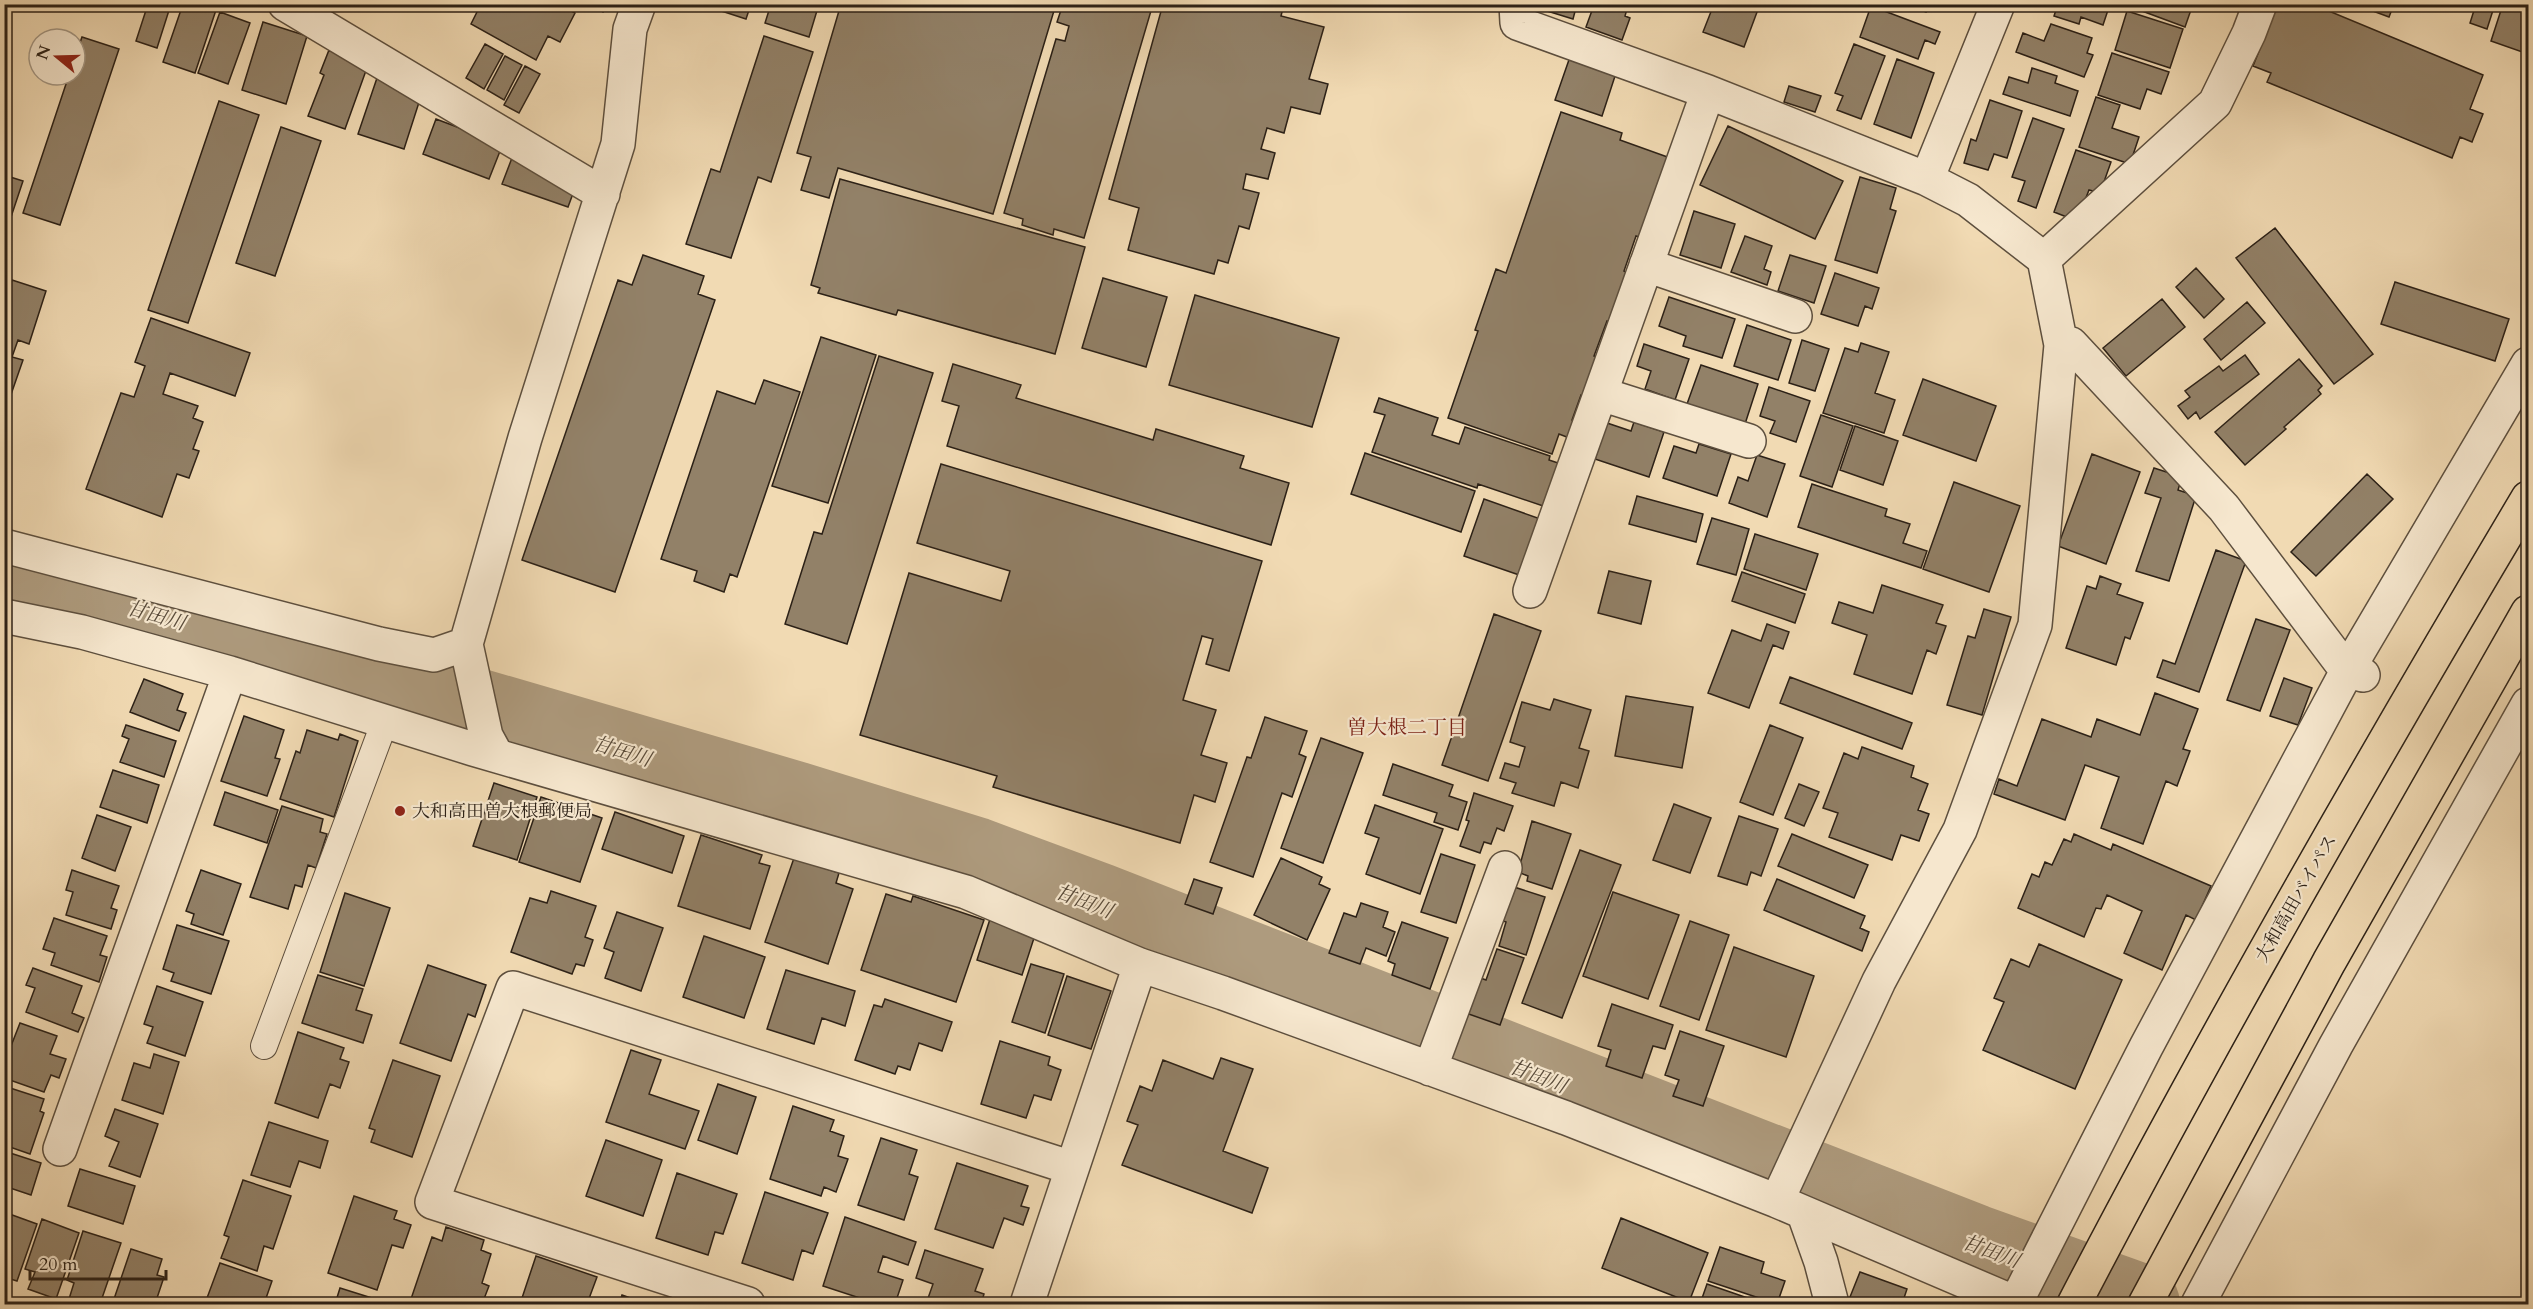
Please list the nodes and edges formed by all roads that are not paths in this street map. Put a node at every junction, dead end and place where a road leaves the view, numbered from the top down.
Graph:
1 (285, 4) edge
2 (639, 4) edge
3 (1516, 4) edge
4 (1998, 4) edge
5 (2260, 4) edge
6 (1708, 92) junction
7 (1928, 179) junction
8 (603, 194) junction
9 (2044, 259) junction
10 (1646, 265) junction
11 (1796, 316) dead end
12 (2061, 345) junction
13 (2529, 364) edge
14 (1601, 394) junction
15 (1749, 441) dead end
16 (2529, 498) edge
17 (4, 546) edge
18 (1530, 591) dead end
19 (2529, 612) edge
20 (4, 616) edge
21 (470, 657) junction
22 (230, 673) junction
23 (2355, 673) junction
24 (2529, 704) edge
25 (385, 721) junction
26 (492, 746) junction
27 (1505, 868) dead end
28 (1140, 965) junction
29 (264, 1046) dead end
30 (1430, 1069) junction
31 (60, 1149) dead end
32 (1072, 1168) junction
33 (1791, 1207) junction
34 (2023, 1290) edge
35 (748, 1305) edge
36 (1027, 1305) edge
37 (1832, 1305) edge
38 (2074, 1305) edge
39 (2145, 1305) edge
40 (2198, 1305) edge

1 - 8 street
2 - 8 street
3 - 6 street
4 - 7 street
5 - 9 street
6 - 7 street
6 - 10 street
7 - 9 street
8 - 21 street
9 - 12 street
10 - 11 street
10 - 14 street
12 - 23 street
12 - 33 street
13 - 23 street
14 - 15 street
14 - 18 street
16 - 38 highway, 大和高田バイパス
17 - 21 street
19 - 39 highway
20 - 22 street
21 - 26 street
22 - 25 street
22 - 31 street
23 - 34 street
24 - 40 street
25 - 26 street
25 - 29 lane
26 - 28 street
27 - 30 street
28 - 30 street
28 - 32 street
30 - 33 street
32 - 35 street
32 - 36 street
33 - 34 street
33 - 37 street

